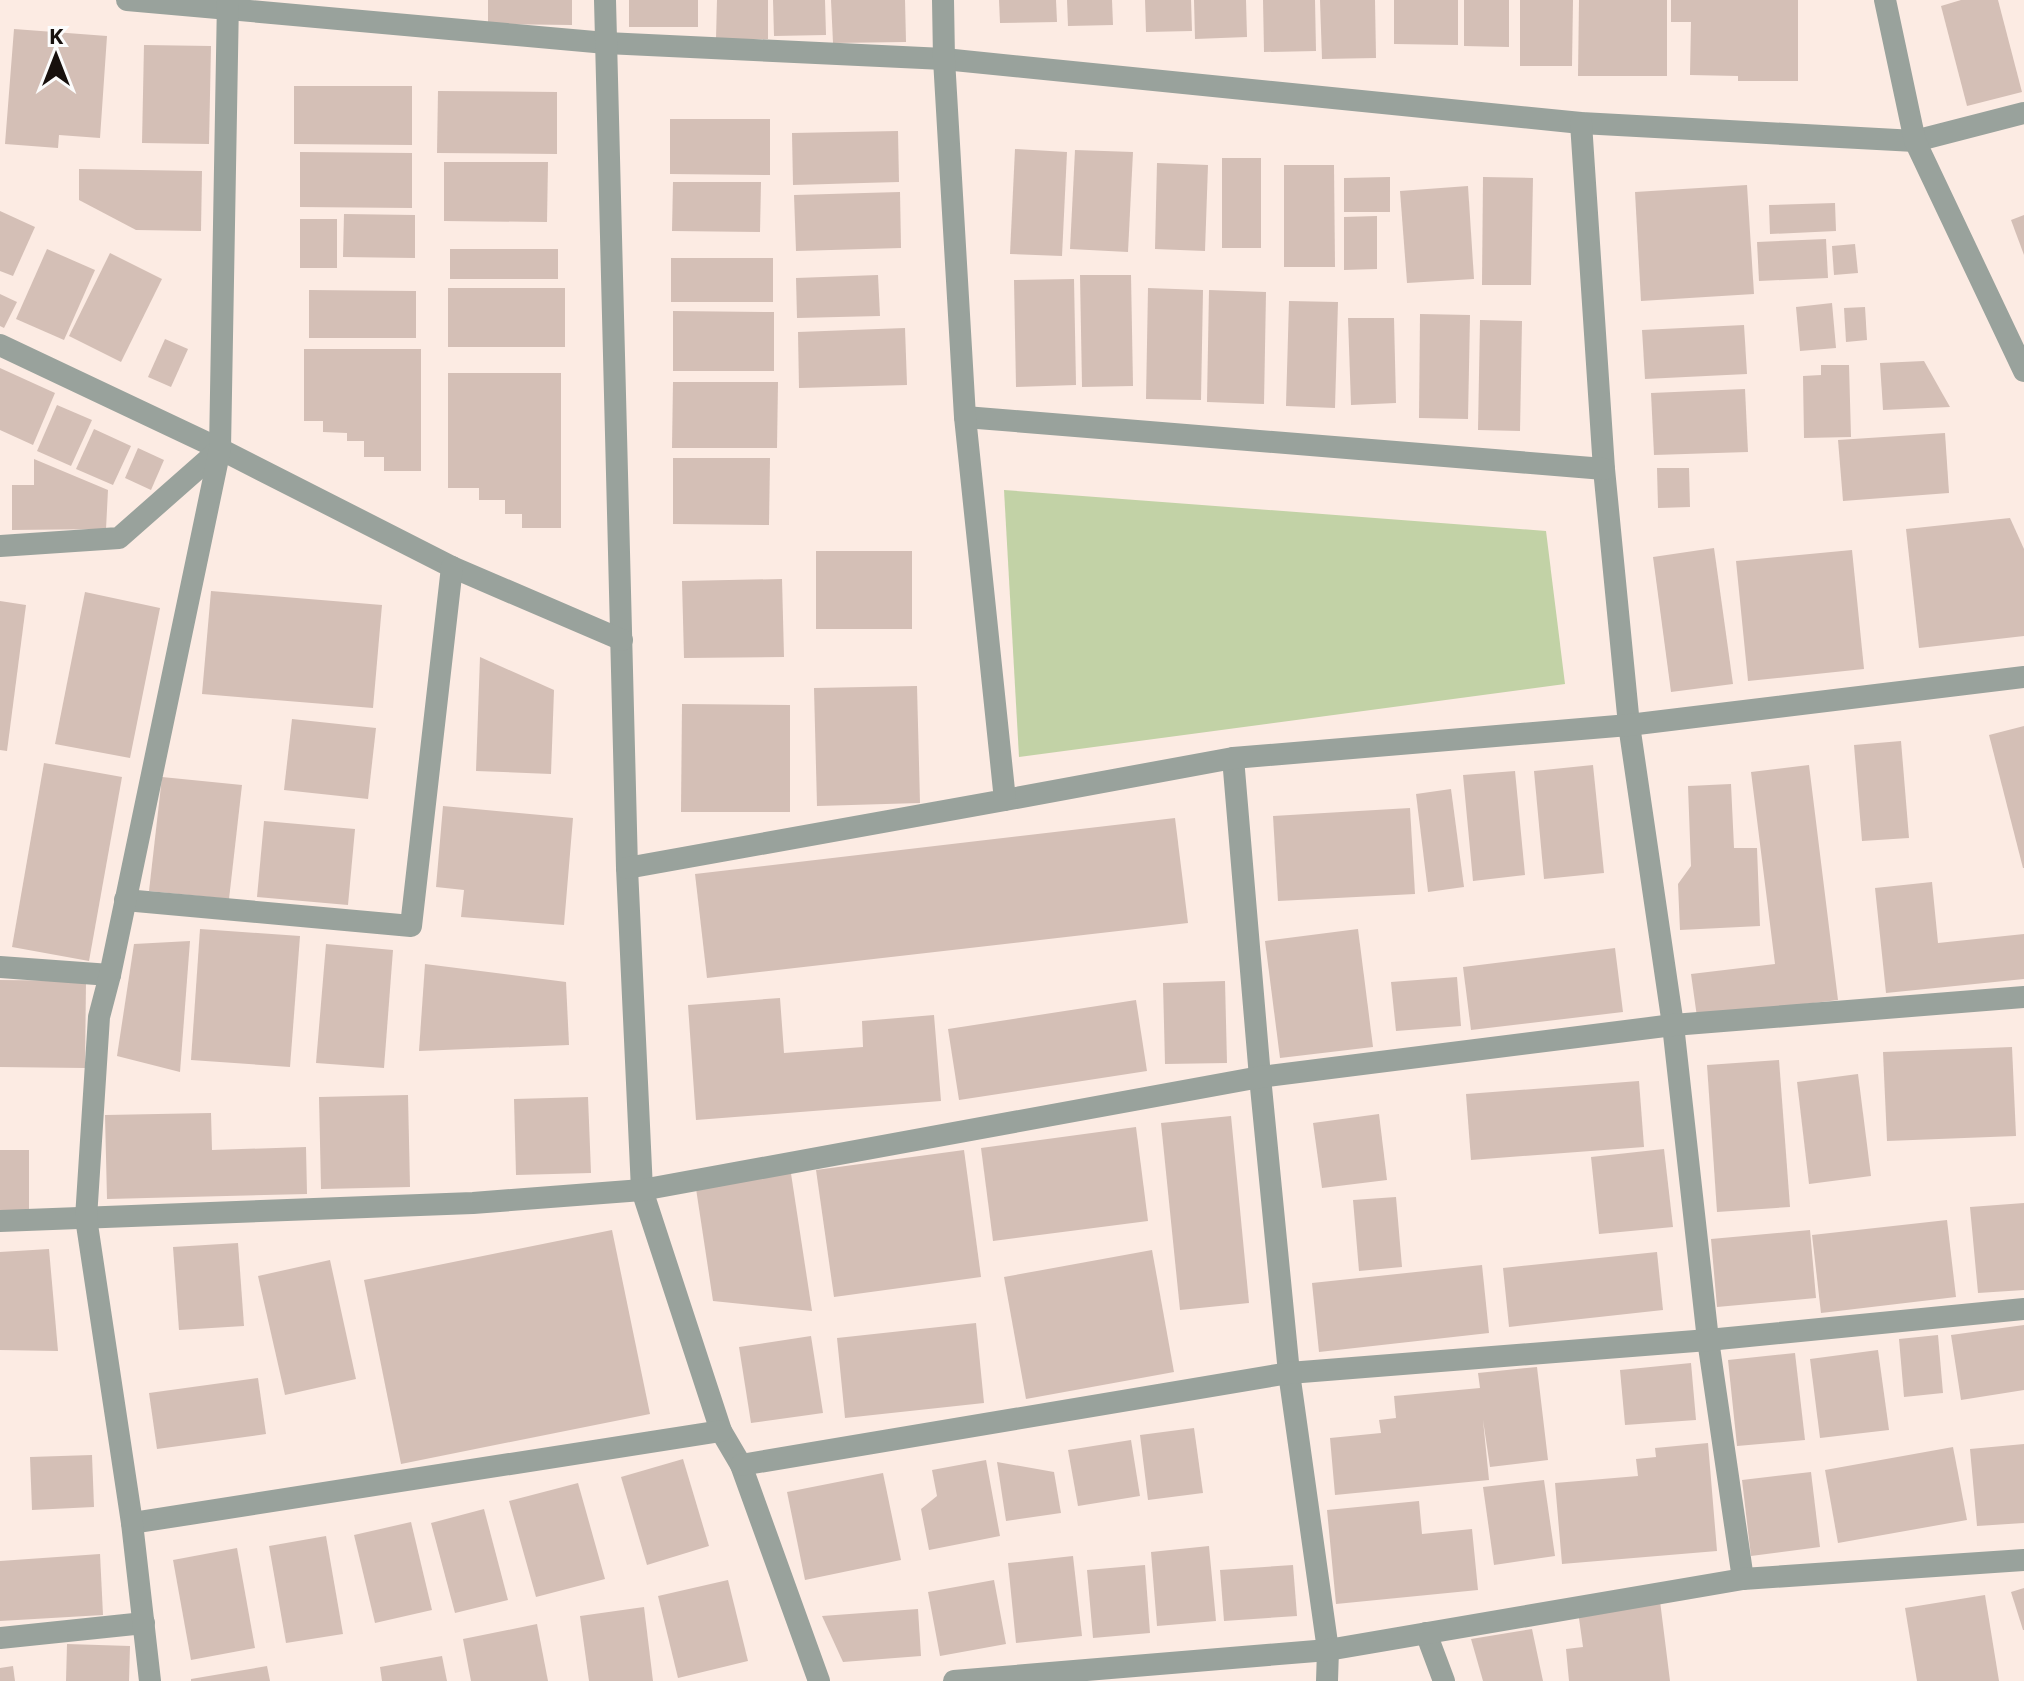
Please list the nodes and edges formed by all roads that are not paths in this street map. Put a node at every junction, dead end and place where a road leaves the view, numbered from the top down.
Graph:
1 (127, 0) edge
2 (605, 0) edge
3 (943, 0) edge
4 (1885, 0) edge
5 (228, 4) edge
6 (606, 43) junction
7 (944, 59) junction
8 (2024, 113) edge
9 (1581, 123) junction
10 (1915, 141) junction
11 (0, 345) edge
12 (2024, 371) edge
13 (965, 417) junction
14 (220, 449) junction
15 (1604, 469) junction
16 (0, 546) edge
17 (452, 567) junction
18 (622, 640) junction
19 (2024, 677) edge
20 (1629, 725) junction
21 (1233, 758) junction
22 (1005, 800) junction
23 (627, 868) junction
24 (125, 900) junction
25 (0, 967) edge
26 (110, 975) junction
27 (2024, 997) edge
28 (1673, 1025) junction
29 (1260, 1077) junction
30 (642, 1190) junction
31 (86, 1218) junction
32 (0, 1221) edge
33 (2024, 1309) edge
34 (1708, 1340) junction
35 (1289, 1373) junction
36 (721, 1431) junction
37 (741, 1465) junction
38 (132, 1523) junction
39 (2024, 1560) edge
40 (1743, 1579) junction
41 (144, 1623) junction
42 (1426, 1633) junction
43 (0, 1638) edge
44 (1328, 1650) junction
45 (150, 1681) edge
46 (819, 1681) edge
47 (954, 1681) edge
48 (1327, 1681) edge
49 (1444, 1681) edge

1 - 5 street
2 - 6 street
3 - 7 street
4 - 10 street
5 - 6 street
5 - 14 street
6 - 7 street
6 - 18 street
7 - 9 street
7 - 13 street
8 - 10 street
9 - 10 street
9 - 15 street
10 - 12 street
11 - 14 street
13 - 15 street
13 - 22 street
14 - 16 street
14 - 17 street
14 - 24 street
15 - 20 street
17 - 18 street
17 - 24 street
18 - 23 street
19 - 20 street
20 - 21 street
20 - 28 street
21 - 22 street
21 - 29 street
22 - 23 street
23 - 30 street
24 - 26 street
25 - 26 street
26 - 31 street
27 - 28 street
28 - 29 street
28 - 34 street
29 - 30 street
29 - 35 street
30 - 31 street
30 - 36 street
31 - 32 street
31 - 38 street
33 - 34 street
34 - 35 street
34 - 40 street
35 - 37 street
35 - 44 street
36 - 37 street
36 - 38 street
37 - 46 street
38 - 41 street
39 - 40 street
40 - 42 street
41 - 43 street
41 - 45 street
42 - 44 street
42 - 49 street
44 - 47 street
44 - 48 street

